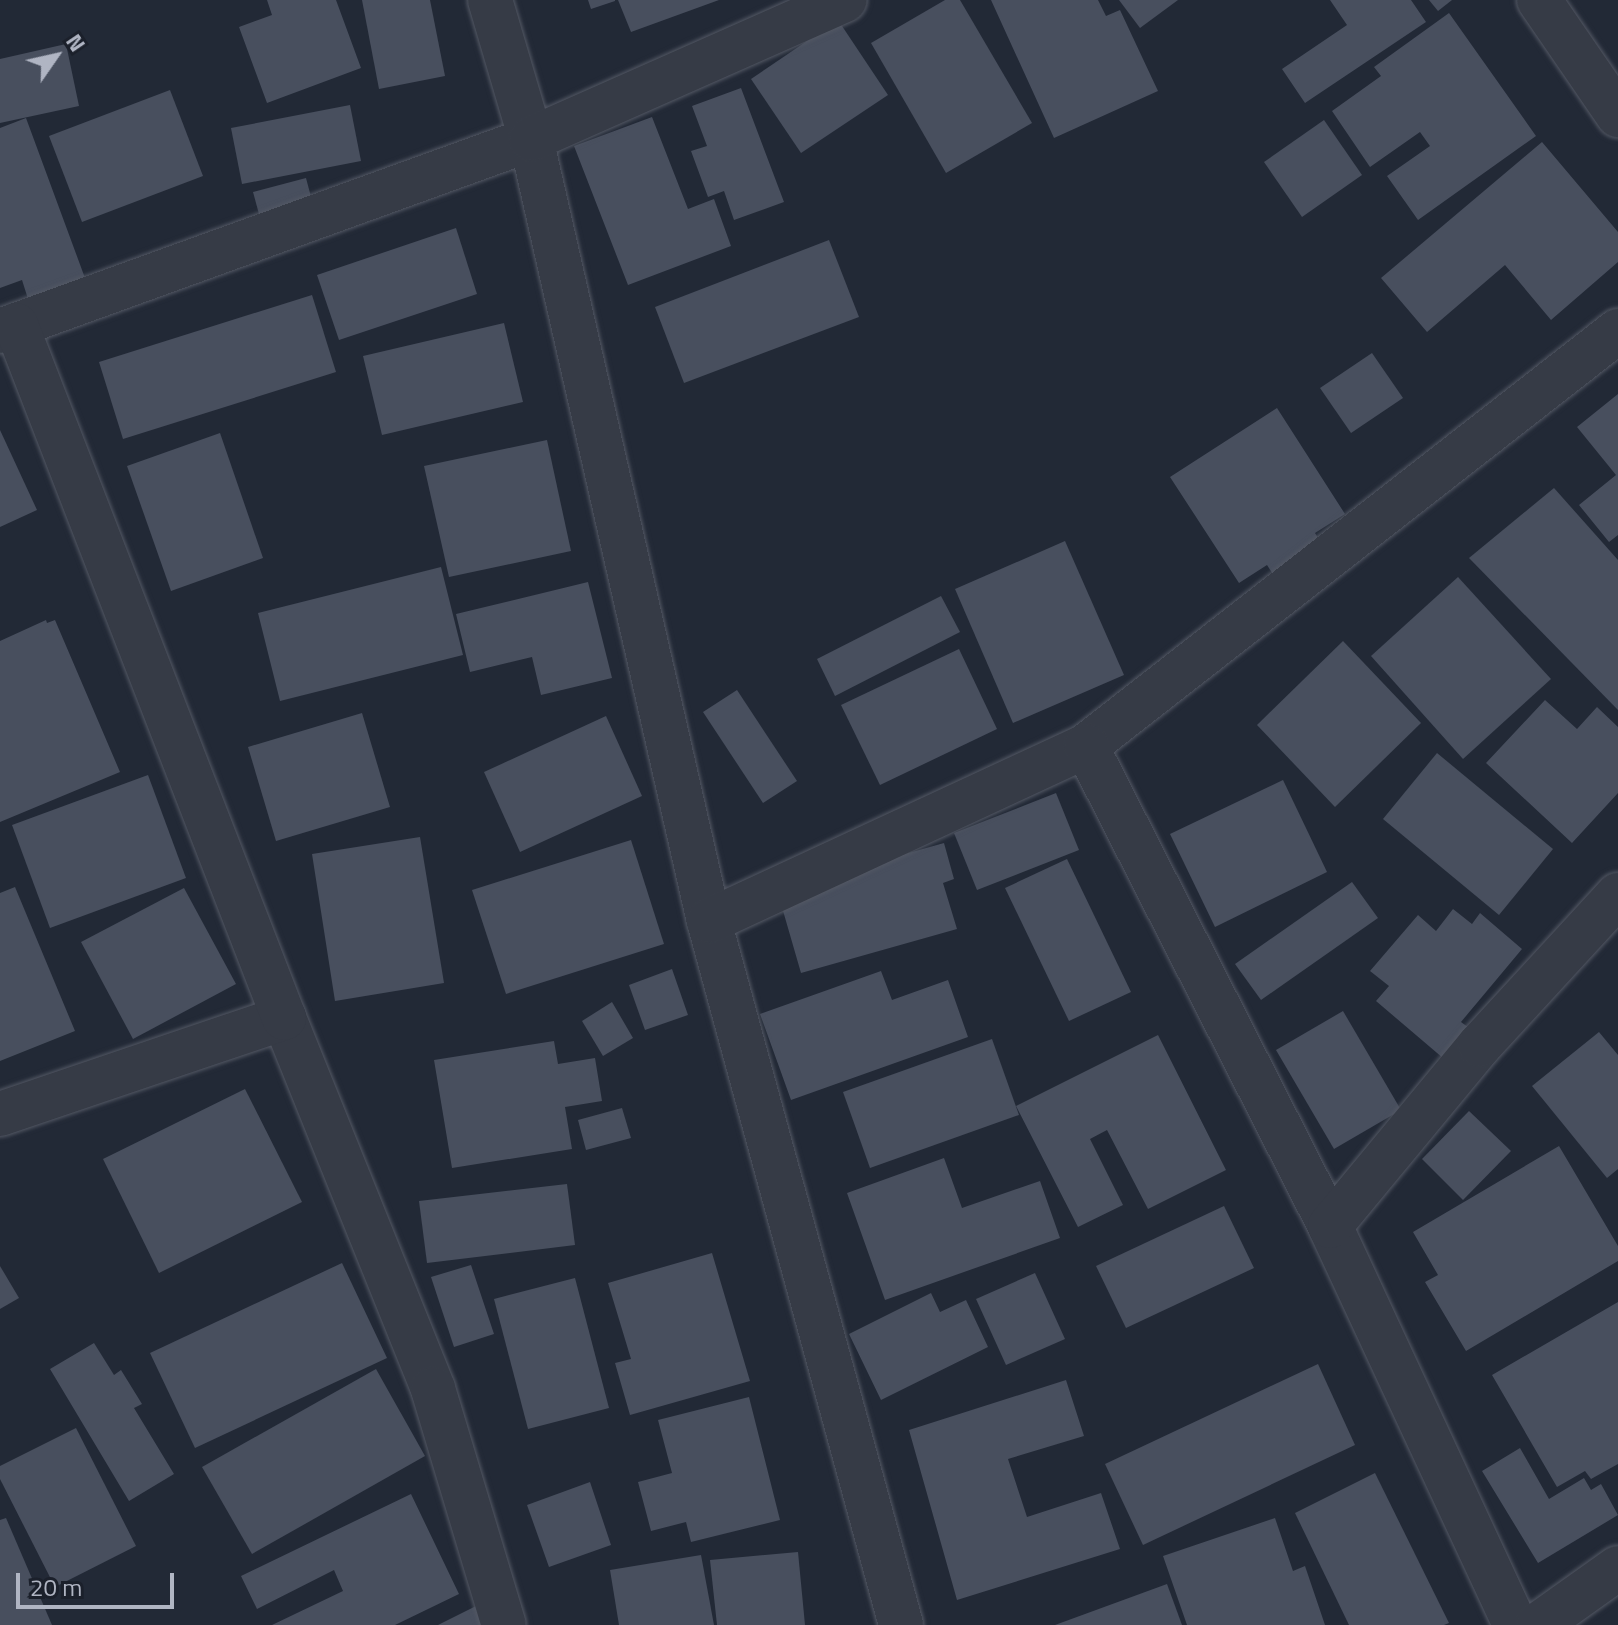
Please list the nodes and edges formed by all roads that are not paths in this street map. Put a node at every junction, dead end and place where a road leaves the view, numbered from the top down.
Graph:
1 (490, 0) edge
2 (845, 0) edge
3 (1539, 0) edge
4 (1618, 115) edge
5 (531, 139) junction
6 (8, 328) edge
7 (1618, 331) edge
8 (1086, 746) junction
9 (1618, 895) edge
10 (709, 921) junction
11 (284, 1018) junction
12 (0, 1114) edge
13 (1330, 1226) junction
14 (1618, 1568) edge
15 (504, 1625) edge
16 (901, 1625) edge
17 (1515, 1625) edge
18 (1538, 1625) edge

1 - 5 street
2 - 5 street
3 - 4 street
5 - 6 street
5 - 10 street
6 - 11 street
7 - 8 street
8 - 10 street
8 - 13 street
9 - 13 street
10 - 16 street
11 - 12 street
11 - 15 street
13 - 17 street
14 - 18 street

